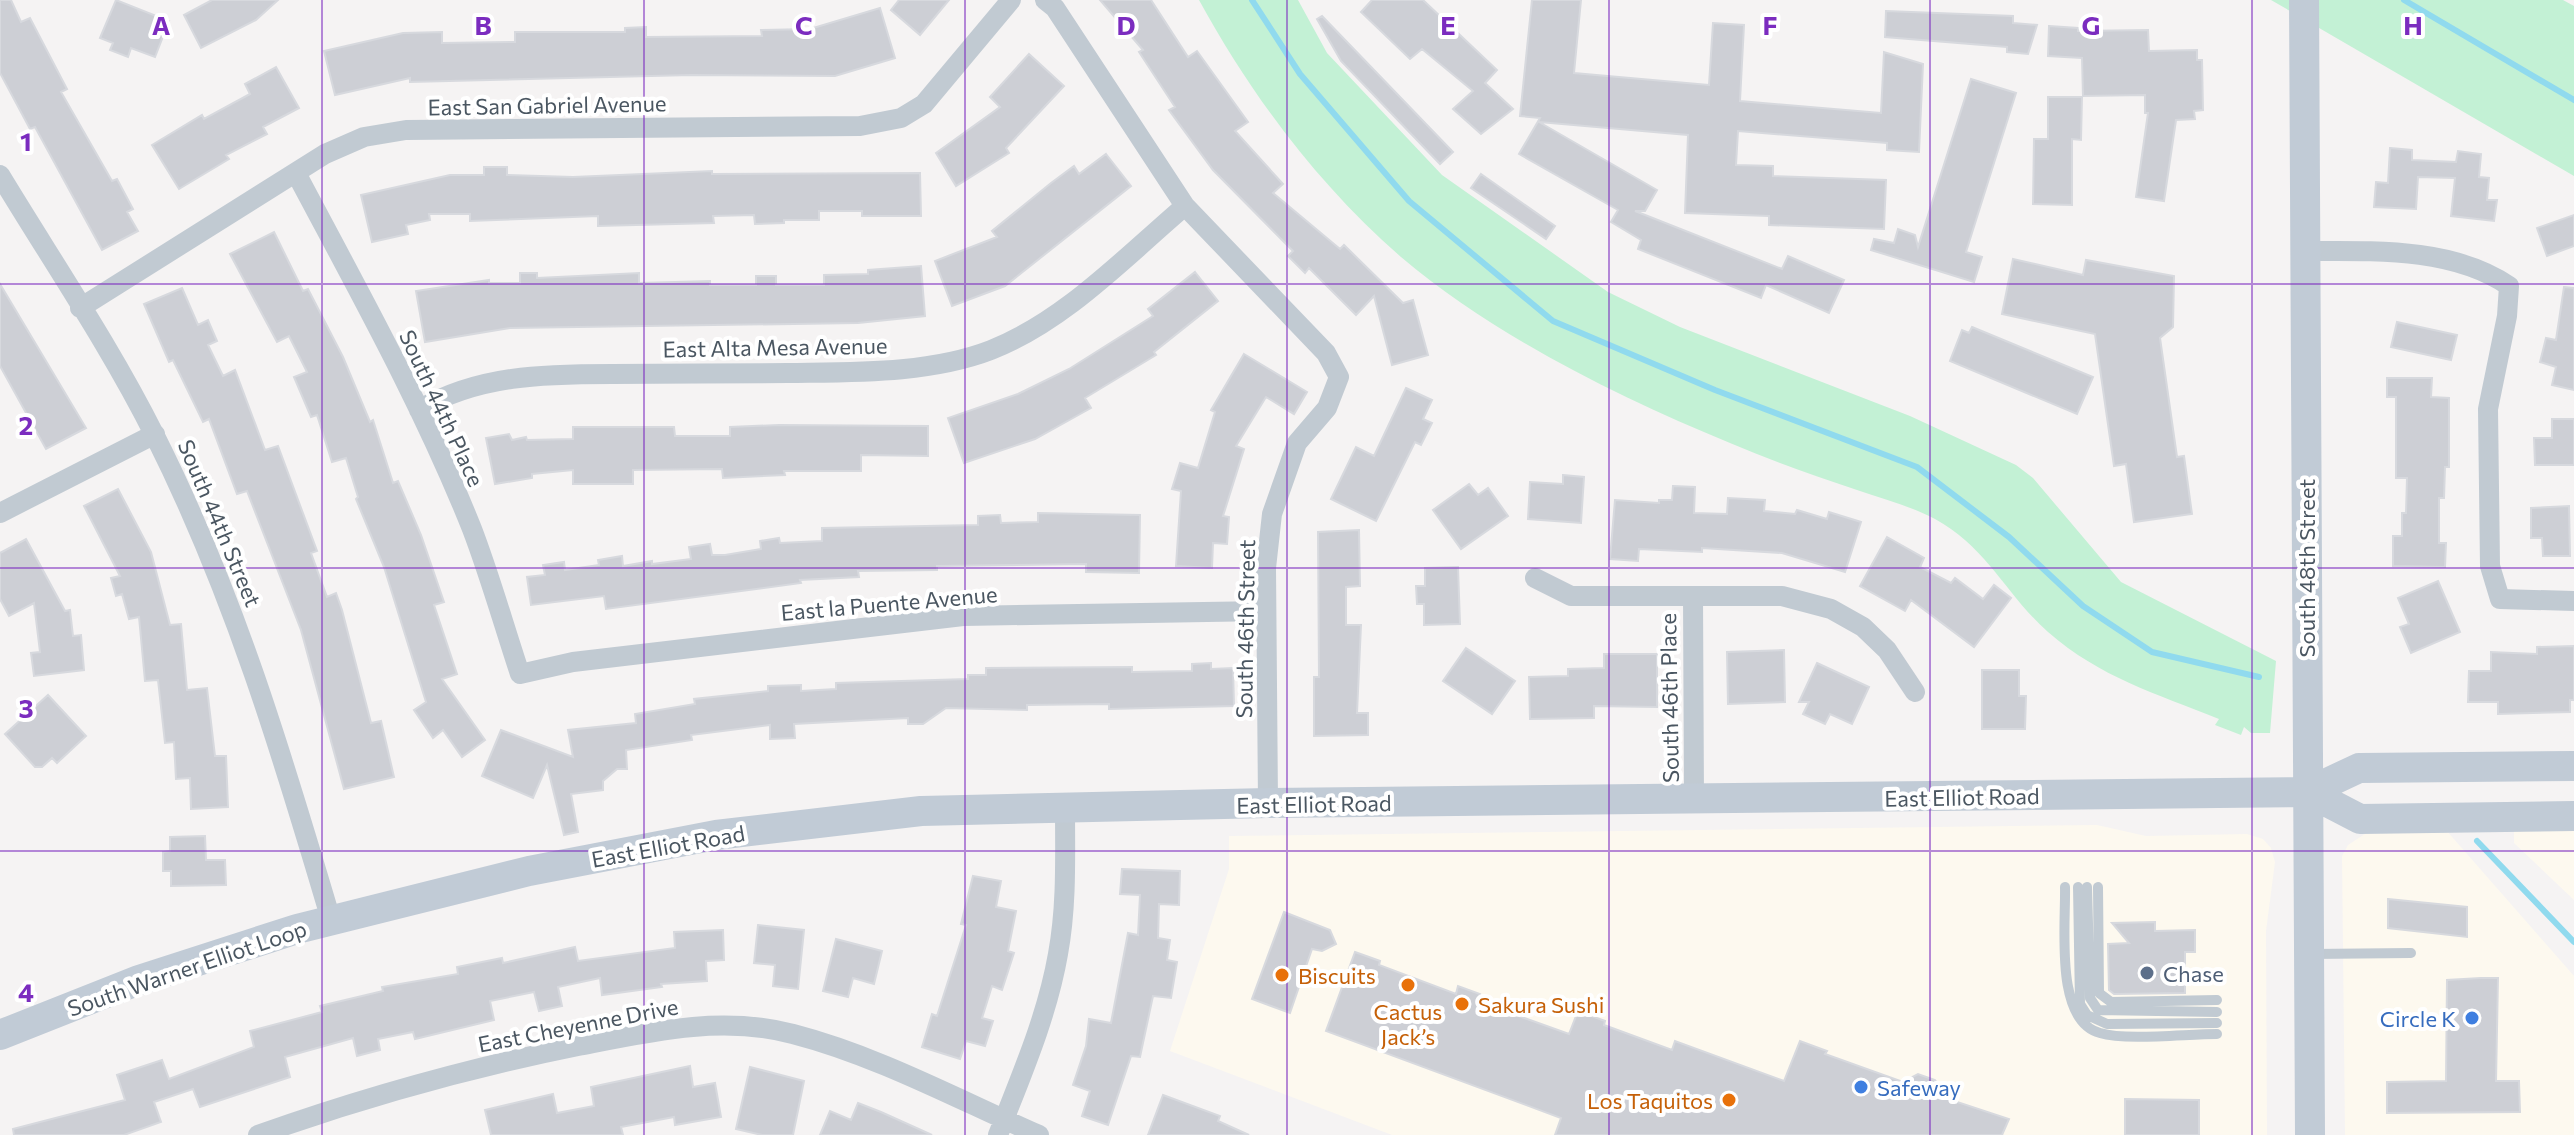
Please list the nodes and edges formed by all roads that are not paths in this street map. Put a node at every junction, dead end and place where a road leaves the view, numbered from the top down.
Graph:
1 (1011, 0) edge
2 (1045, 0) edge
3 (2304, 0) edge
4 (296, 173) junction
5 (0, 175) edge
6 (1185, 206) junction
7 (2305, 251) junction
8 (80, 308) junction
9 (419, 410) junction
10 (155, 434) junction
11 (0, 513) edge
12 (1535, 578) dead end
13 (1693, 596) junction
14 (2574, 601) edge
15 (1266, 611) junction
16 (520, 674) joint
17 (1915, 692) dead end
18 (2574, 766) edge
19 (2308, 792) junction
20 (1694, 800) junction
21 (1268, 803) junction
22 (1065, 806) junction
23 (2574, 816) edge
24 (2065, 887) dead end
25 (331, 920) junction
26 (2411, 953) dead end
27 (2309, 954) junction
28 (2217, 1017) junction
29 (0, 1035) edge
30 (1001, 1127) edge
31 (258, 1135) edge
32 (1039, 1135) edge
33 (2310, 1135) edge

1 - 4 street, East San Gabriel Avenue
2 - 6 street
3 - 7 main road, South 48th Street
4 - 8 street, East San Gabriel Avenue
4 - 9 street, South 44th Place
5 - 8 street, South 44th Street
6 - 9 street, East Alta Mesa Avenue
6 - 15 street, South 46th Street
7 - 14 street
7 - 19 main road, South 48th Street
8 - 10 street, South 44th Street
9 - 16 street, South 44th Place
10 - 11 street
10 - 25 street, South 44th Street
12 - 13 street
13 - 17 street
13 - 20 street, South 46th Place
15 - 16 street, East la Puente Avenue
15 - 21 street, South 46th Street
18 - 19 main road, East Elliot Road
19 - 20 main road, East Elliot Road
19 - 23 main road, East Elliot Road
19 - 27 main road, South 48th Street
20 - 21 main road, East Elliot Road
21 - 22 main road, East Elliot Road
22 - 25 main road, East Elliot Road
22 - 30 street
24 - 28 lane
25 - 29 main road, South Warner Elliot Loop
26 - 27 lane
27 - 33 main road, South 48th Street
28 - 28 lane
30 - 31 street, East Cheyenne Drive
30 - 32 street, East Cheyenne Drive

